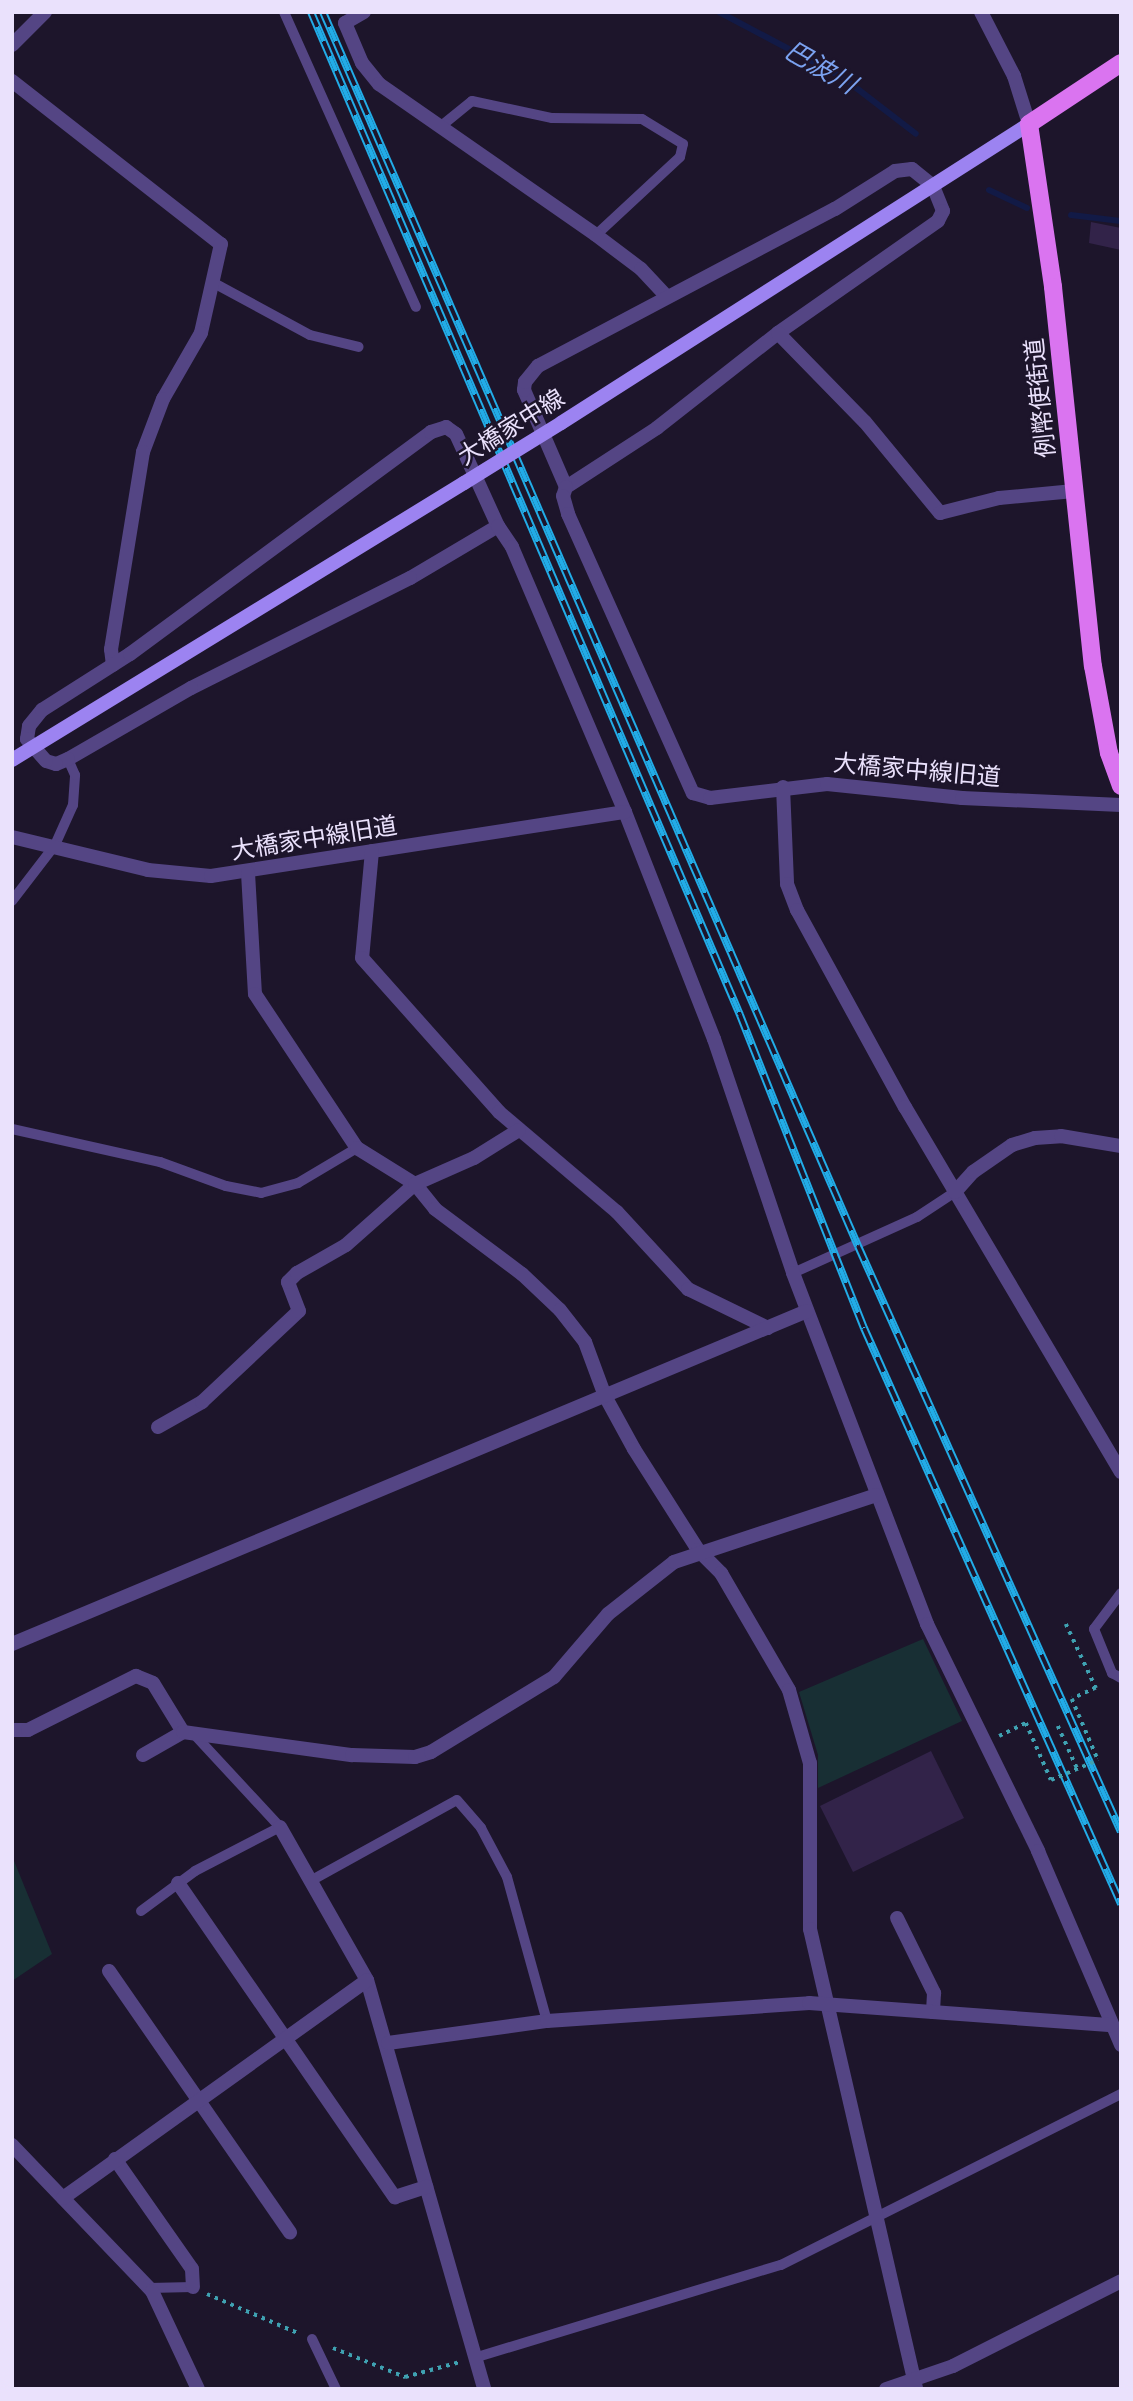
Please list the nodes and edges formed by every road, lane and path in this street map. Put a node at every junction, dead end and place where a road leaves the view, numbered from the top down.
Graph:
1 (46, 12) edge
2 (284, 12) edge
3 (364, 12) edge
4 (981, 12) edge
5 (343, 18) edge
6 (12, 45) edge
7 (1121, 63) edge
8 (12, 81) edge
9 (1029, 124) junction
10 (440, 127) junction
11 (933, 186) junction
12 (596, 235) junction
13 (212, 282) junction
14 (666, 296) junction
15 (416, 307) dead end
16 (778, 333) junction
17 (359, 347) dead end
18 (566, 486) junction
19 (1074, 491) junction
20 (498, 526) junction
21 (113, 665) junction
22 (32, 749) junction
23 (68, 759) junction
24 (12, 760) edge
25 (1121, 786) edge
26 (783, 787) junction
27 (1121, 805) edge
28 (625, 812) junction
29 (12, 837) edge
30 (55, 845) junction
31 (372, 851) junction
32 (248, 873) junction
33 (12, 901) edge
34 (12, 1129) edge
35 (519, 1130) junction
36 (1121, 1146) edge
37 (356, 1148) junction
38 (415, 1184) junction
39 (955, 1192) junction
40 (793, 1273) junction
41 (807, 1311) junction
42 (768, 1328) junction
43 (606, 1396) junction
44 (158, 1427) dead end
45 (1121, 1472) edge
46 (876, 1495) junction
47 (698, 1550) junction
48 (1121, 1593) edge
49 (1066, 1624) dead end
50 (12, 1644) edge
51 (1121, 1678) edge
52 (1058, 1726) dead end
53 (12, 1730) edge
54 (189, 1733) junction
55 (992, 1739) dead end
56 (143, 1755) dead end
57 (1077, 1768) junction
58 (280, 1827) junction
59 (314, 1879) junction
60 (178, 1884) junction
61 (141, 1911) dead end
62 (897, 1918) dead end
63 (109, 1971) dead end
64 (367, 1980) junction
65 (831, 2003) junction
66 (933, 2011) junction
67 (547, 2021) junction
68 (1112, 2025) junction
69 (286, 2037) junction
70 (388, 2043) junction
71 (1121, 2045) edge
72 (1121, 2094) edge
73 (197, 2100) junction
74 (12, 2145) edge
75 (114, 2159) junction
76 (426, 2187) junction
77 (63, 2198) junction
78 (878, 2219) junction
79 (290, 2232) dead end
80 (1121, 2281) edge
81 (193, 2287) joint
82 (149, 2288) junction
83 (312, 2339) dead end
84 (474, 2358) junction
85 (915, 2385) edge
86 (198, 2389) edge
87 (336, 2389) edge
88 (484, 2389) edge
89 (886, 2389) edge

1 - 6 street
2 - 15 lane
3 - 5 street
4 - 9 street, 例幣使街道
5 - 10 street
7 - 9 main road
8 - 13 street
9 - 11 main road, 大橋家中線
9 - 19 main road, 例幣使街道
10 - 12 street
10 - 12 lane
11 - 14 street
11 - 16 street
11 - 22 main road, 大橋家中線, bridge
12 - 14 street
13 - 17 lane
13 - 21 street
14 - 18 street
16 - 18 street
16 - 19 street
18 - 26 street, 大橋家中線旧道
19 - 25 main road, 例幣使街道
20 - 21 street
20 - 23 street
20 - 28 street
21 - 22 street
22 - 23 street
22 - 24 main road, 大橋家中線
23 - 30 lane
26 - 27 street, 大橋家中線旧道
26 - 39 street
28 - 31 street, 大橋家中線旧道
28 - 40 street
29 - 30 street, 大橋家中線旧道
30 - 32 street, 大橋家中線旧道
30 - 33 lane
31 - 32 street, 大橋家中線旧道
31 - 35 street
32 - 37 street
34 - 37 lane
35 - 38 street
35 - 42 street
36 - 39 street
37 - 38 street
38 - 43 street
38 - 44 street
39 - 40 lane
39 - 45 street
40 - 41 street
41 - 42 street
41 - 46 street
42 - 43 street
43 - 47 street
43 - 50 street
46 - 47 street
46 - 68 street
47 - 54 street
47 - 65 street
48 - 51 lane
49 - 57 path, bridge
52 - 57 path
53 - 54 street
54 - 56 street
54 - 58 lane
55 - 57 path, bridge
58 - 59 street
58 - 60 lane
59 - 64 street
59 - 67 lane
60 - 61 lane
60 - 69 street
62 - 66 street
63 - 73 street
64 - 69 street
64 - 70 street
65 - 66 street
65 - 67 street
65 - 78 street
66 - 68 street
67 - 70 street
68 - 71 street
69 - 73 street
69 - 76 street
70 - 76 street
72 - 78 lane
73 - 75 street
73 - 79 street
74 - 77 street
75 - 77 street
75 - 81 street
76 - 84 street
77 - 82 street
78 - 84 lane
78 - 85 street
80 - 85 street
81 - 82 lane
82 - 86 street
83 - 87 lane
84 - 88 street
85 - 89 street

